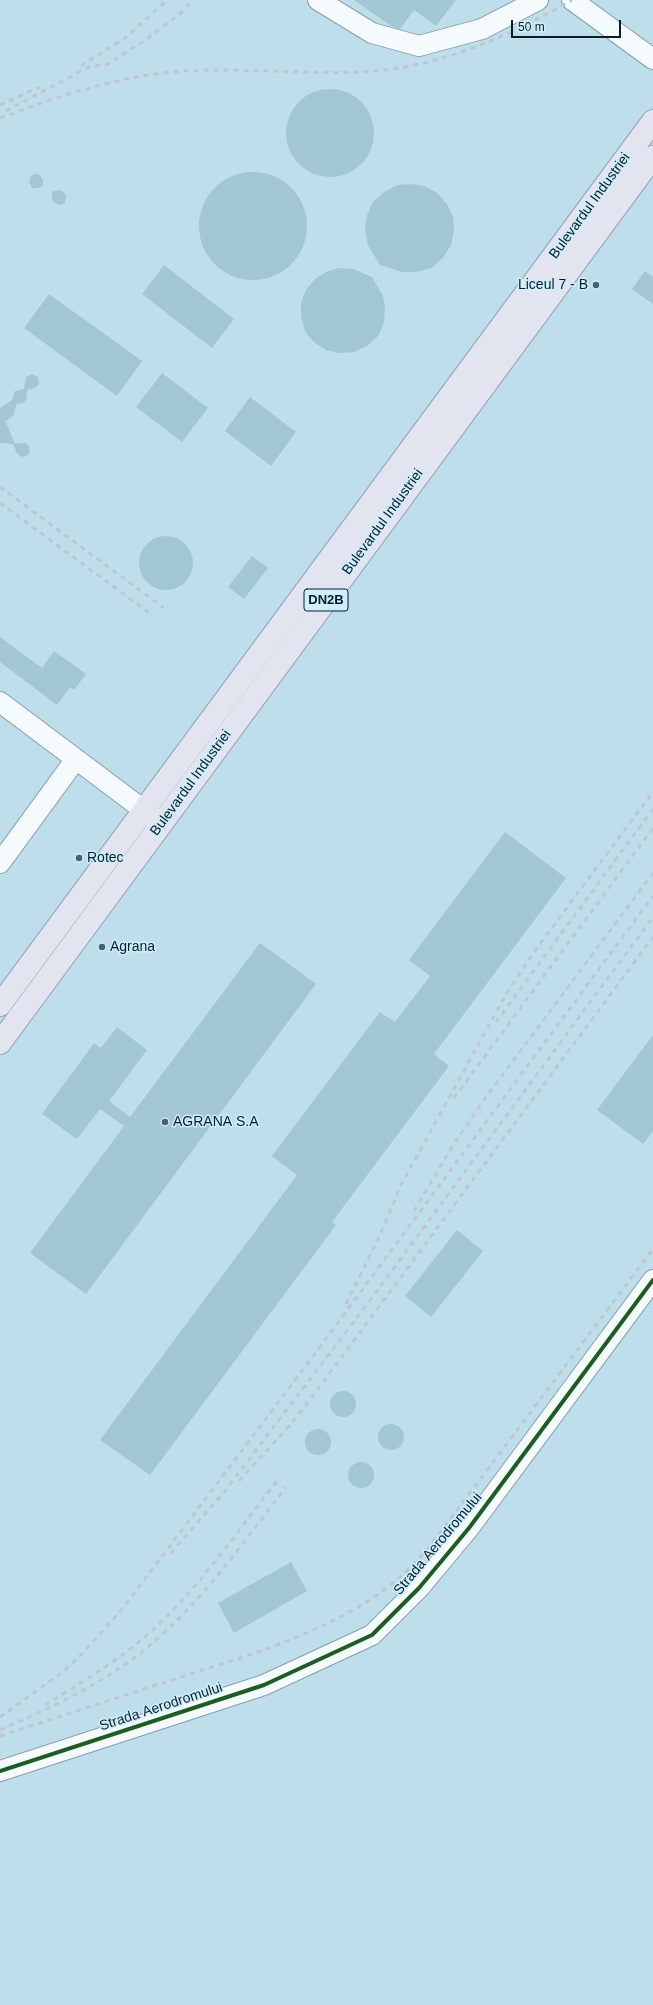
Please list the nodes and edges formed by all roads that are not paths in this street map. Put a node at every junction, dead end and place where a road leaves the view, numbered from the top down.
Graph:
1 (318, 0) edge
2 (538, 0) edge
3 (572, 0) edge
4 (653, 59) edge
5 (653, 121) edge
6 (653, 157) edge
7 (0, 702) edge
8 (76, 759) junction
9 (145, 810) junction
10 (162, 823) junction
11 (0, 863) edge
12 (0, 1005) edge
13 (0, 1043) edge
14 (653, 1280) edge
15 (0, 1771) edge

1 - 2 street
3 - 4 street
5 - 9 main road, Bulevardul Industriei / DN2B
6 - 10 main road, Bulevardul Industriei / DN2B
7 - 8 street
8 - 9 street
8 - 11 street
9 - 10 street
9 - 12 main road, Bulevardul Industriei / DN2B
10 - 13 main road, Bulevardul Industriei / DN2B
14 - 15 street, Strada Aerodromului

